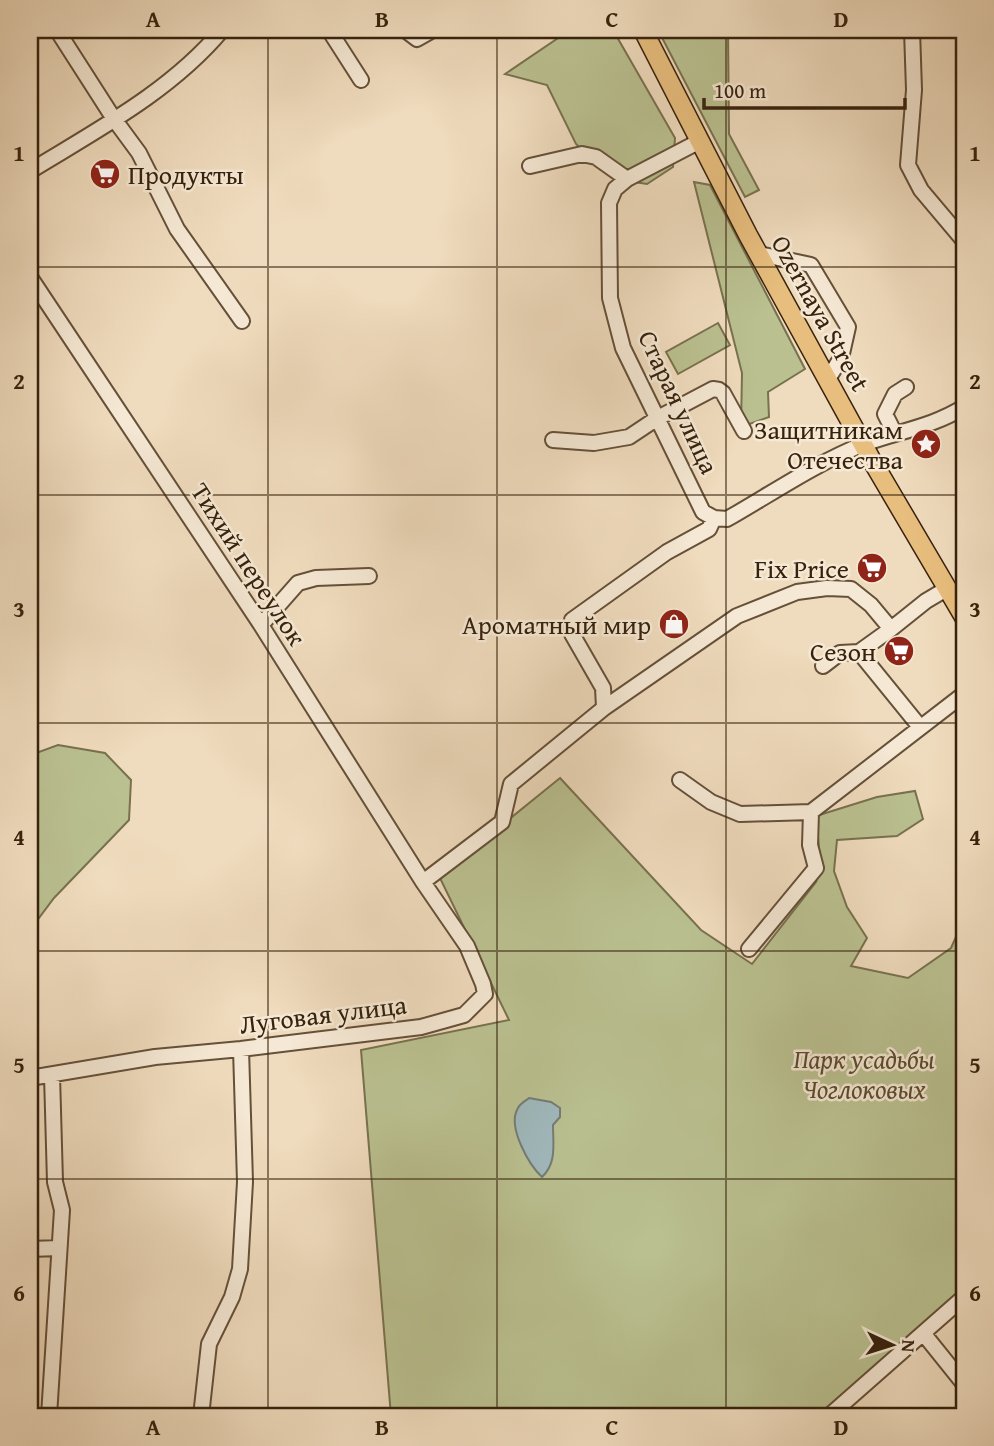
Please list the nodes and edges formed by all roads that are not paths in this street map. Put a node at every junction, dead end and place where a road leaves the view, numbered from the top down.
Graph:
1 (57, 30) edge
2 (222, 30) edge
3 (329, 30) edge
4 (405, 30) edge
5 (433, 30) edge
6 (643, 30) edge
7 (912, 30) edge
8 (361, 80) dead end
9 (114, 119) junction
10 (700, 141) junction
11 (530, 166) dead end
12 (30, 171) edge
13 (627, 179) junction
14 (964, 241) edge
15 (759, 254) junction
16 (30, 277) edge
17 (242, 321) dead end
18 (828, 379) junction
19 (906, 387) dead end
20 (964, 407) edge
21 (656, 419) junction
22 (744, 431) dead end
23 (895, 434) junction
24 (553, 440) dead end
25 (864, 444) junction
26 (714, 518) junction
27 (369, 576) dead end
28 (948, 588) junction
29 (964, 617) edge
30 (261, 625) junction
31 (891, 629) junction
32 (859, 652) junction
33 (823, 666) dead end
34 (964, 694) edge
35 (604, 708) junction
36 (920, 727) junction
37 (680, 780) dead end
38 (811, 812) junction
39 (423, 882) junction
40 (749, 949) dead end
41 (242, 1049) junction
42 (52, 1075) junction
43 (30, 1078) edge
44 (59, 1248) junction
45 (30, 1249) edge
46 (964, 1297) edge
47 (923, 1333) junction
48 (964, 1384) edge
49 (49, 1416) edge
50 (201, 1416) edge
51 (829, 1416) edge

1 - 9 street
2 - 9 street
3 - 8 street
4 - 5 street
6 - 10 main road, Ozernaya Street
7 - 14 street
9 - 12 street
9 - 17 street
10 - 13 street
10 - 15 main road, Ozernaya Street
11 - 13 street
13 - 21 street, Старая улица
15 - 18 main road, Ozernaya Street
15 - 18 street
16 - 30 street, Тихий переулок
18 - 25 main road, Ozernaya Street
19 - 23 street
20 - 23 street
21 - 22 street
21 - 24 street
21 - 26 street, Старая улица
23 - 25 street
25 - 26 street
25 - 28 main road, Ozernaya Street
26 - 35 street
27 - 30 street
28 - 29 main road, Ozernaya Street
28 - 31 street
30 - 39 street, Тихий переулок
31 - 32 street
31 - 35 street
32 - 33 street
32 - 36 street
34 - 36 street
35 - 39 street
36 - 38 street
37 - 38 street
38 - 40 street
39 - 41 street, Луговая улица
41 - 42 street, Луговая улица
41 - 50 street
42 - 43 street, Луговая улица
42 - 44 street
44 - 45 street
44 - 49 street
46 - 47 street
47 - 48 street
47 - 51 street

